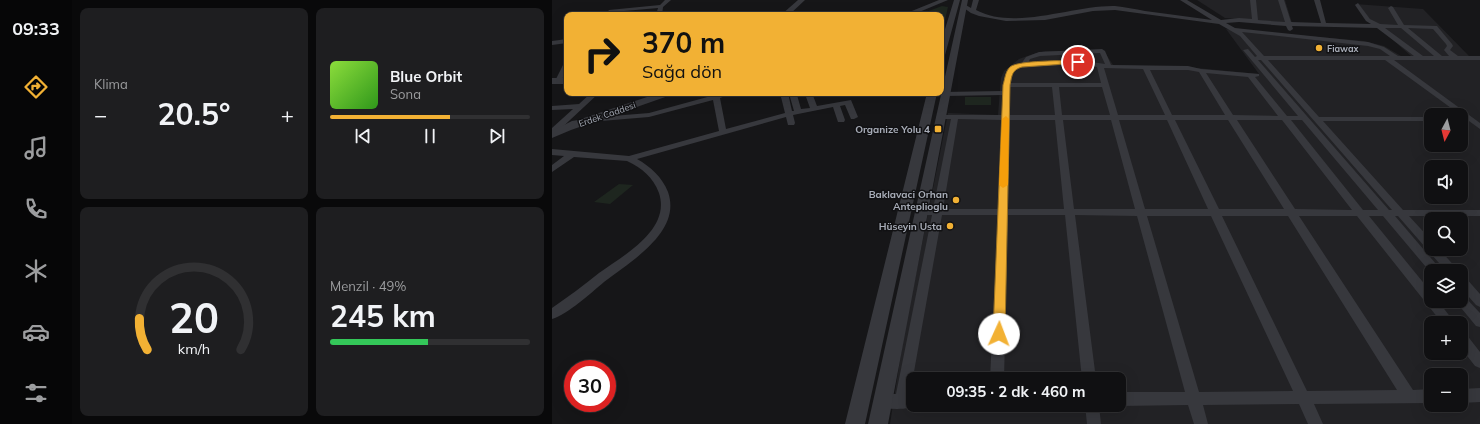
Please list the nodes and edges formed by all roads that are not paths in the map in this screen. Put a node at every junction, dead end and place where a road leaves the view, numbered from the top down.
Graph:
1 (668, 0) edge
2 (791, 0) edge
3 (802, 0) edge
4 (945, 0) edge
5 (976, 0) edge
6 (1183, 0) edge
7 (1253, 0) edge
8 (1281, 0) edge
9 (1317, 0) edge
10 (963, 4) edge
11 (1358, 5) dead end
12 (661, 6) junction
13 (1390, 8) dead end
14 (1199, 10) junction
15 (610, 12) edge
16 (660, 12) edge
17 (783, 12) edge
18 (784, 12) edge
19 (914, 12) edge
20 (1184, 17) junction
21 (1255, 21) junction
22 (1218, 22) junction
23 (1288, 24) junction
24 (1324, 25) junction
25 (1379, 26) junction
26 (1402, 26) junction
27 (1232, 30) junction
28 (1292, 35) junction
29 (564, 41) edge
30 (552, 43) edge
31 (944, 48) edge
32 (1252, 58) junction
33 (1262, 58) junction
34 (1387, 58) junction
35 (1397, 58) junction
36 (1421, 58) junction
37 (1440, 58) junction
38 (1456, 58) junction
39 (1480, 58) edge
40 (1024, 65) junction
41 (1104, 66) junction
42 (1146, 68) junction
43 (1201, 71) junction
44 (944, 75) edge
45 (1250, 75) junction
46 (1269, 77) junction
47 (1055, 85) junction
48 (1105, 85) junction
49 (1006, 89) junction
50 (944, 94) edge
51 (592, 96) edge
52 (635, 96) edge
53 (659, 96) edge
54 (720, 96) edge
55 (785, 96) edge
56 (810, 96) edge
57 (938, 96) edge
58 (939, 96) edge
59 (716, 97) junction
60 (794, 97) dead end
61 (836, 105) junction
62 (581, 106) junction
63 (552, 108) edge
64 (1451, 108) edge
65 (814, 109) junction
66 (798, 112) junction
67 (789, 114) junction
68 (854, 117) dead end
69 (940, 117) junction
70 (956, 117) junction
71 (1006, 118) junction
72 (1059, 118) junction
73 (1114, 118) junction
74 (1170, 118) junction
75 (1231, 118) junction
76 (1285, 118) junction
77 (1304, 118) junction
78 (1317, 119) junction
79 (1424, 119) edge
80 (1468, 119) edge
81 (1480, 119) edge
82 (589, 120) junction
83 (841, 120) dead end
84 (1468, 121) edge
85 (791, 123) dead end
86 (569, 127) junction
87 (1480, 127) edge
88 (723, 132) junction
89 (552, 134) edge
90 (552, 152) edge
91 (572, 154) junction
92 (629, 159) junction
93 (552, 169) edge
94 (921, 212) junction
95 (938, 212) junction
96 (1002, 213) junction
97 (1070, 213) junction
98 (1141, 213) junction
99 (1216, 213) junction
100 (1400, 213) junction
101 (1480, 213) edge
102 (1292, 214) junction
103 (1362, 214) junction
104 (1386, 214) junction
105 (1424, 239) edge
106 (1439, 256) edge
107 (1430, 264) edge
108 (1446, 264) edge
109 (1468, 288) edge
110 (1424, 292) edge
111 (1480, 302) edge
112 (1437, 308) edge
113 (1468, 308) edge
114 (552, 314) edge
115 (1443, 316) edge
116 (1480, 322) edge
117 (1468, 347) edge
118 (1480, 362) edge
119 (913, 372) edge
120 (997, 372) edge
121 (1088, 372) edge
122 (1409, 396) junction
123 (1424, 396) edge
124 (1468, 396) edge
125 (1480, 396) edge
126 (1303, 397) junction
127 (1193, 398) junction
128 (1126, 399) edge
129 (883, 401) junction
130 (906, 401) edge
131 (1093, 412) edge
132 (855, 424) edge
133 (878, 424) edge
134 (1094, 424) edge
135 (1201, 424) edge
136 (1316, 424) edge

1 - 12 street
2 - 17 street
3 - 18 street
4 - 19 street
5 - 10 street
6 - 14 street
7 - 21 street
8 - 23 street
9 - 24 street
10 - 20 street
10 - 31 street
10 - 44 street
11 - 25 street
12 - 15 street
12 - 16 street
13 - 26 street
14 - 20 street
14 - 22 street
20 - 22 street
21 - 22 street
21 - 23 street
22 - 27 street
23 - 24 street
23 - 28 street
24 - 25 street
25 - 26 street
25 - 36 street
26 - 37 street
26 - 38 street
27 - 28 street
27 - 32 street
27 - 33 street
28 - 35 street
29 - 30 street
32 - 33 street
32 - 46 street
33 - 34 street
33 - 78 street
34 - 35 street
34 - 64 street
35 - 36 street
36 - 37 street
37 - 38 street
38 - 39 street
40 - 41 street
40 - 41 street
40 - 49 street
41 - 42 street
41 - 48 street
42 - 43 street
42 - 74 street
43 - 45 street
43 - 75 street
45 - 46 street
45 - 76 street
46 - 77 street
47 - 48 street
47 - 49 street
47 - 72 street
48 - 73 street
49 - 50 street
49 - 71 street
51 - 62 street
52 - 86 street, Erdek Caddesi
53 - 82 street, Erdek Caddesi
54 - 59 street
55 - 67 street
56 - 65 street
57 - 132 street
58 - 69 street
59 - 82 street
59 - 88 street
60 - 66 street
61 - 65 street
61 - 68 street
61 - 83 street
62 - 63 street
62 - 89 street
65 - 66 street
66 - 67 street
67 - 85 street
67 - 88 street
69 - 70 street
69 - 94 street
70 - 71 street
70 - 95 street
71 - 72 street
71 - 96 street
72 - 73 street
72 - 97 street
73 - 74 street
73 - 98 street
74 - 75 street
74 - 99 street
75 - 76 street
75 - 102 street
76 - 77 street
76 - 103 street
77 - 104 street
78 - 79 street
78 - 100 street
80 - 81 street
82 - 86 street, Erdek Caddesi
84 - 87 street
86 - 89 street, Erdek Caddesi
88 - 92 street
90 - 91 street
91 - 92 street
91 - 93 street
92 - 114 street
94 - 95 street
94 - 129 street
95 - 96 street
95 - 119 street
96 - 97 street
96 - 120 street
97 - 98 street
97 - 121 street
98 - 99 street
98 - 127 street
99 - 102 street
99 - 126 street
100 - 101 street
100 - 104 street
100 - 105 street
102 - 103 street
102 - 122 street
103 - 104 street
103 - 110 street
104 - 107 street
106 - 108 street
109 - 111 street
112 - 115 street
113 - 116 street
117 - 118 street
122 - 123 street
122 - 126 street
124 - 125 street
126 - 127 street
126 - 136 street
127 - 128 street
127 - 135 street
129 - 130 street
129 - 133 street
131 - 134 street

